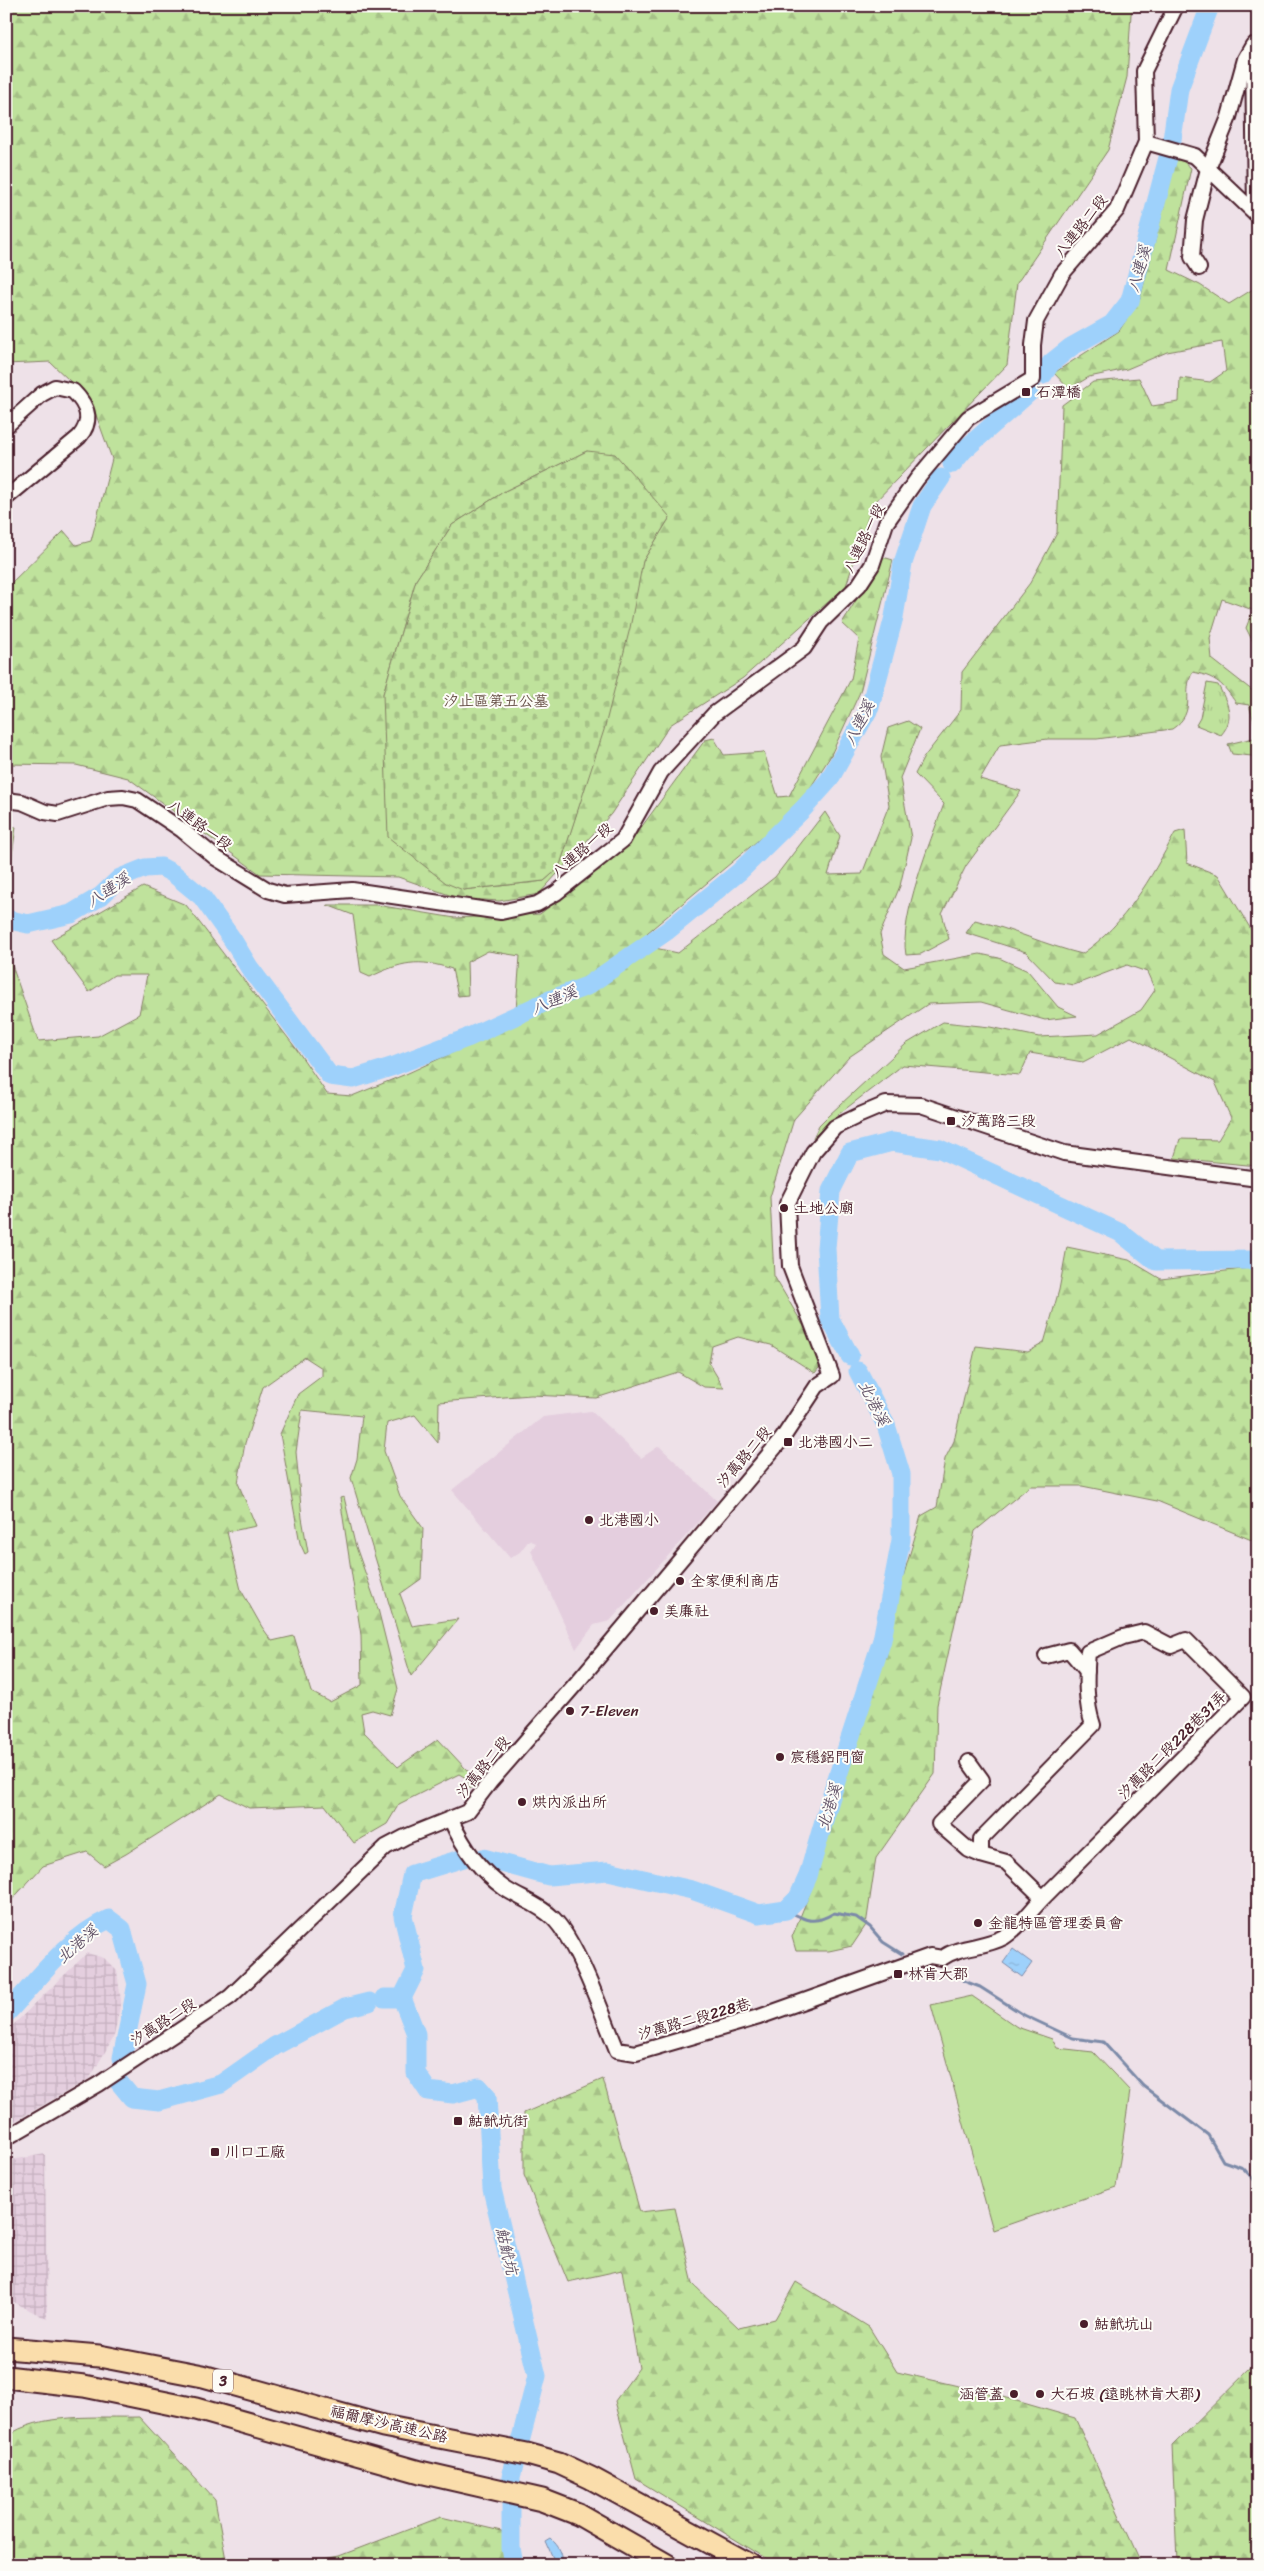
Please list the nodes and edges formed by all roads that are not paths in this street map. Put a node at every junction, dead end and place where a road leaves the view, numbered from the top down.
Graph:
1 (1176, 6) edge
2 (1146, 142) junction
3 (1208, 169) junction
4 (1256, 213) edge
5 (1199, 268) dead end
6 (1033, 379) joint
7 (6, 426) edge
8 (6, 498) edge
9 (6, 800) edge
10 (1258, 1179) edge
11 (1046, 1656) dead end
12 (1086, 1670) junction
13 (969, 1762) dead end
14 (451, 1820) junction
15 (981, 1855) junction
16 (1043, 1898) junction
17 (913, 1963) joint
18 (6, 2138) edge
19 (6, 2348) edge
20 (6, 2377) edge
21 (667, 2565) edge
22 (750, 2565) edge

1 - 2 street, 八連路二段
2 - 3 street
2 - 6 street, 八連路二段
3 - 4 street
3 - 4 street
3 - 5 street
6 - 9 street, 八連路一段
7 - 8 street
10 - 14 street, 汐萬路二段
11 - 12 street
12 - 15 street, 汐萬路二段228巷31弄
12 - 16 street, 汐萬路二段228巷31弄
13 - 15 street
14 - 17 street, 汐萬路二段228巷
14 - 18 street, 汐萬路二段
15 - 16 street
16 - 17 street, 汐萬路二段228巷31弄
19 - 22 highway, 福爾摩沙高速公路 / 3
20 - 21 highway, 3

